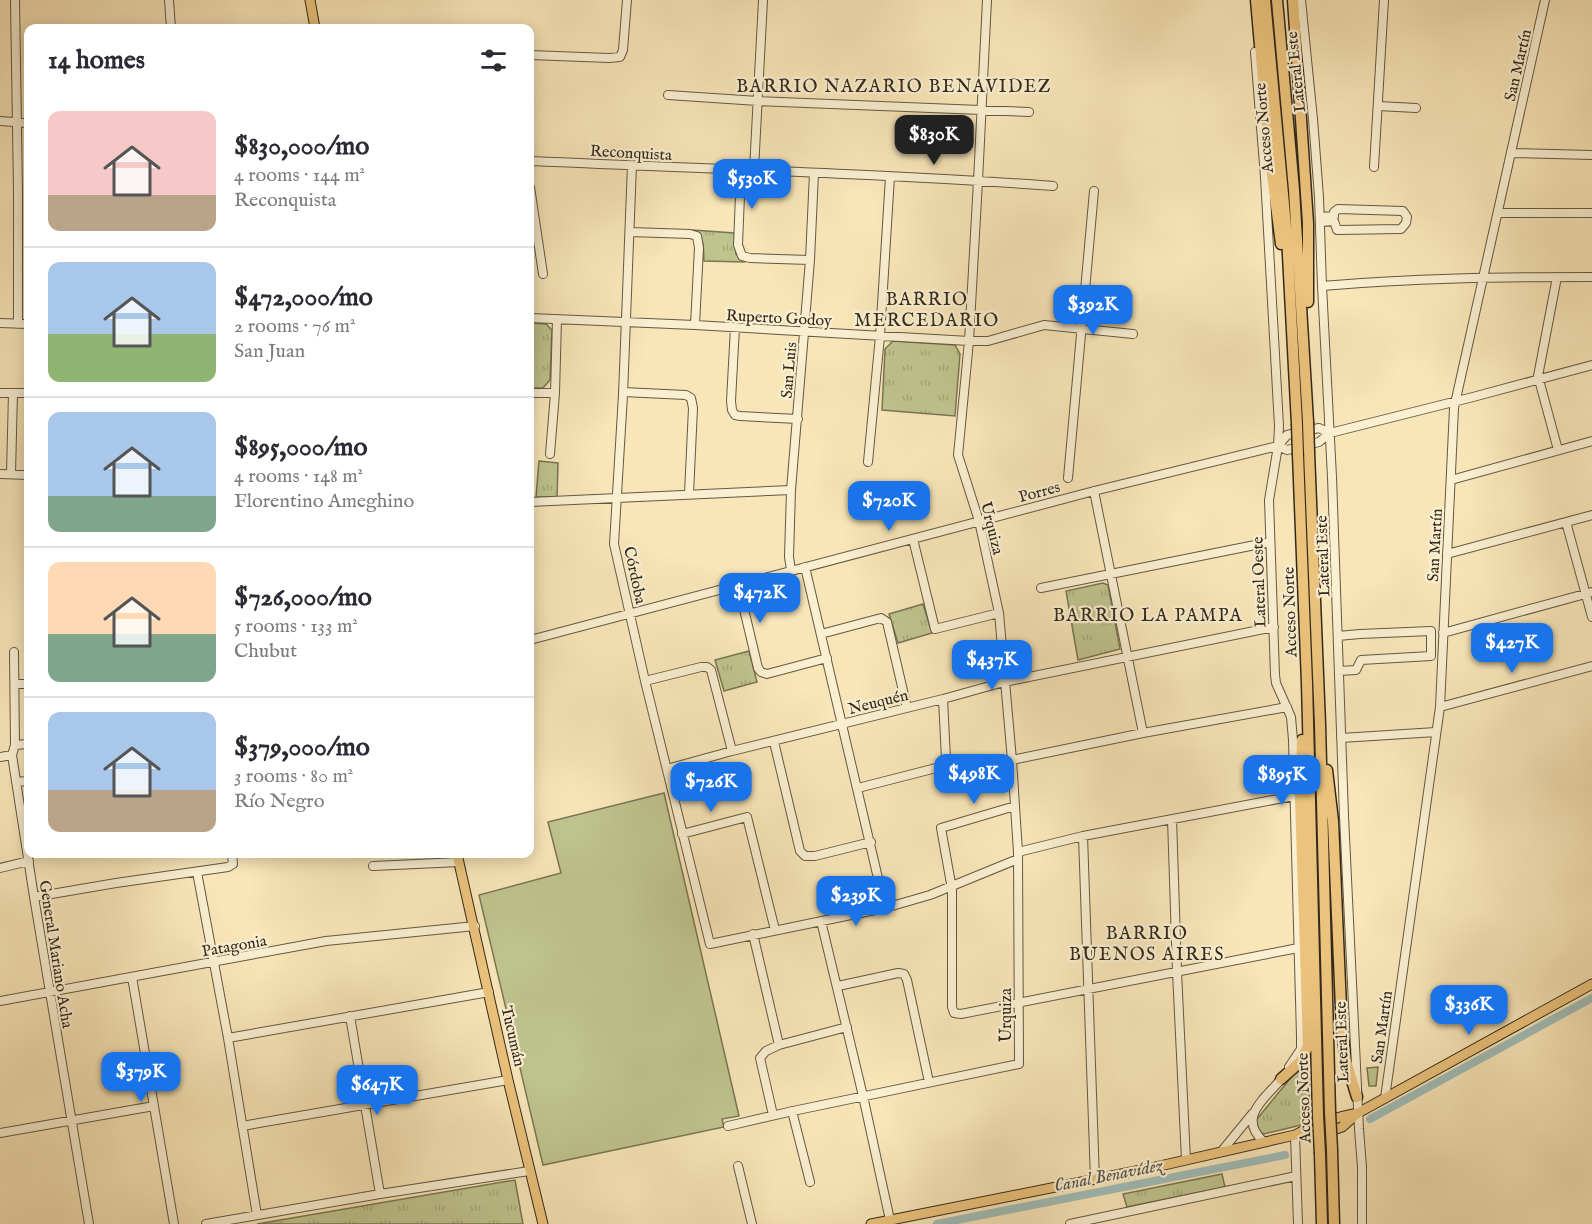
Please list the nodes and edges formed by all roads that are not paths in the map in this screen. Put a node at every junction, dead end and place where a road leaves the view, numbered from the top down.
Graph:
1 (15, 0) edge
2 (169, 0) edge
3 (310, 0) edge
4 (627, 0) edge
5 (763, 0) edge
6 (987, 0) edge
7 (1251, 0) edge
8 (1256, 0) edge
9 (1265, 0) edge
10 (1277, 0) edge
11 (1293, 0) edge
12 (1301, 0) edge
13 (1384, 0) edge
14 (1545, 0) edge
15 (171, 24) edge
16 (314, 24) edge
17 (534, 55) edge
18 (668, 95) dead end
19 (758, 101) junction
20 (1378, 106) junction
21 (1416, 108) dead end
22 (981, 109) junction
23 (1029, 112) dead end
24 (0, 122) edge
25 (17, 122) junction
26 (24, 123) edge
27 (1511, 153) junction
28 (1592, 155) edge
29 (534, 161) edge
30 (632, 165) junction
31 (1374, 167) dead end
32 (741, 170) junction
33 (754, 170) junction
34 (814, 172) junction
35 (890, 177) junction
36 (978, 181) junction
37 (1053, 186) dead end
38 (1094, 191) dead end
39 (1498, 213) junction
40 (1592, 213) edge
41 (1320, 220) junction
42 (630, 232) junction
43 (534, 233) edge
44 (810, 260) junction
45 (543, 274) dead end
46 (1484, 277) junction
47 (1557, 277) junction
48 (1592, 277) edge
49 (1322, 286) junction
50 (534, 318) edge
51 (556, 319) junction
52 (625, 322) junction
53 (0, 323) edge
54 (18, 324) junction
55 (24, 324) edge
56 (695, 325) junction
57 (735, 327) junction
58 (1081, 328) junction
59 (1292, 328) junction
60 (805, 332) junction
61 (1133, 334) dead end
62 (880, 336) junction
63 (969, 341) junction
64 (1306, 365) junction
65 (1592, 365) edge
66 (1539, 379) junction
67 (623, 392) junction
68 (0, 393) edge
69 (13, 393) junction
70 (24, 393) edge
71 (534, 393) edge
72 (555, 393) junction
73 (1456, 401) junction
74 (798, 419) junction
75 (1303, 423) junction
76 (1330, 433) junction
77 (1592, 441) edge
78 (1278, 446) junction
79 (1558, 450) junction
80 (1304, 453) junction
81 (550, 454) dead end
82 (868, 462) dead end
83 (0, 474) edge
84 (11, 474) junction
85 (24, 475) edge
86 (1068, 478) dead end
87 (1450, 480) junction
88 (791, 490) junction
89 (1094, 491) junction
90 (689, 494) junction
91 (617, 498) junction
92 (534, 502) edge
93 (1592, 515) edge
94 (979, 521) junction
95 (1566, 522) junction
96 (913, 539) junction
97 (1270, 542) junction
98 (1447, 554) junction
99 (805, 567) junction
100 (791, 570) junction
101 (1112, 573) junction
102 (738, 584) junction
103 (1041, 588) dead end
104 (1589, 593) edge
105 (630, 613) junction
106 (999, 614) junction
107 (1592, 617) edge
108 (1274, 627) junction
109 (1443, 633) junction
110 (821, 634) junction
111 (1338, 636) junction
112 (534, 639) edge
113 (14, 652) dead end
114 (1128, 656) junction
115 (827, 658) junction
116 (1592, 666) edge
117 (1339, 671) junction
118 (645, 681) junction
119 (1004, 682) junction
120 (1307, 683) junction
121 (15, 684) junction
122 (24, 684) edge
123 (943, 699) junction
124 (1287, 707) junction
125 (1440, 707) junction
126 (908, 708) junction
127 (843, 724) junction
128 (1320, 724) junction
129 (1436, 732) junction
130 (1143, 733) junction
131 (1341, 738) junction
132 (774, 742) junction
133 (24, 744) edge
134 (15, 745) junction
135 (732, 751) junction
136 (12, 755) junction
137 (0, 756) edge
138 (1012, 760) junction
139 (667, 769) junction
140 (24, 781) edge
141 (16, 782) junction
142 (858, 788) junction
143 (1294, 796) junction
144 (1015, 806) junction
145 (24, 816) edge
146 (1172, 819) junction
147 (682, 834) junction
148 (1083, 836) junction
149 (870, 842) junction
150 (1018, 855) junction
151 (29, 858) edge
152 (232, 858) edge
153 (458, 858) edge
154 (29, 861) junction
155 (373, 866) dead end
156 (0, 868) edge
157 (197, 872) junction
158 (951, 886) junction
159 (33, 897) junction
160 (885, 908) junction
161 (821, 921) junction
162 (475, 926) junction
163 (775, 930) junction
164 (753, 934) junction
165 (1298, 948) junction
166 (214, 962) junction
167 (1177, 972) junction
168 (132, 977) junction
169 (1592, 984) edge
170 (838, 986) junction
171 (1088, 990) junction
172 (50, 992) junction
173 (489, 992) junction
174 (0, 1001) edge
175 (1019, 1003) junction
176 (350, 1016) junction
177 (847, 1028) junction
178 (228, 1038) junction
179 (779, 1045) junction
180 (1281, 1079) junction
181 (508, 1080) junction
182 (929, 1082) junction
183 (863, 1096) junction
184 (1357, 1097) junction
185 (1385, 1098) junction
186 (364, 1105) junction
187 (154, 1106) junction
188 (792, 1111) junction
189 (1254, 1112) junction
190 (1358, 1113) junction
191 (773, 1115) junction
192 (72, 1120) junction
193 (242, 1126) junction
194 (729, 1126) dead end
195 (0, 1133) edge
196 (1295, 1135) junction
197 (1264, 1142) junction
198 (1221, 1152) junction
199 (1186, 1160) junction
200 (738, 1166) dead end
201 (529, 1171) junction
202 (1296, 1176) junction
203 (1095, 1180) junction
204 (810, 1182) dead end
205 (380, 1194) junction
206 (257, 1215) junction
207 (890, 1220) junction
208 (89, 1224) edge
209 (174, 1224) edge
210 (206, 1224) edge
211 (543, 1224) edge
212 (752, 1224) edge
213 (872, 1224) edge
214 (1070, 1224) edge
215 (1299, 1224) edge
216 (1322, 1224) edge
217 (1334, 1224) edge
218 (1362, 1224) edge

1 - 25 street
2 - 15 street
3 - 16 main road
4 - 17 street
5 - 19 street
6 - 22 street, Urquiza
7 - 78 street, Lateral Oeste
8 - 59 highway
9 - 59 highway, Acceso Norte
10 - 64 highway, Acceso Norte
11 - 64 highway
12 - 41 street, Lateral Este
13 - 20 street
14 - 27 street, San Martín
18 - 19 street
19 - 22 street
19 - 33 street
20 - 21 street
20 - 31 street
22 - 23 street
22 - 36 street, Urquiza
24 - 25 street
25 - 26 street
25 - 54 street
27 - 28 street
27 - 39 street, San Martín
29 - 30 street, Reconquista
30 - 32 street, Reconquista
30 - 42 street, Córdoba
32 - 33 street, Reconquista
32 - 44 street
33 - 34 street, Reconquista
34 - 35 street, Reconquista
34 - 44 street, San Luis
35 - 36 street, Reconquista
35 - 62 street
36 - 37 street, Reconquista
36 - 63 street, Urquiza
38 - 58 street
39 - 40 street
39 - 46 street, San Martín
41 - 41 street
41 - 49 street, Lateral Este
42 - 52 street, Córdoba
42 - 56 street
43 - 45 street
44 - 60 street, San Luis
46 - 47 street
46 - 49 street
46 - 73 street, San Martín
47 - 48 street
47 - 66 street
49 - 76 street, Lateral Este
50 - 51 street, Ruperto Godoy
51 - 52 street, Ruperto Godoy
51 - 72 street
52 - 56 street, Ruperto Godoy
52 - 67 street, Córdoba
53 - 54 street
54 - 55 street
56 - 57 street, Ruperto Godoy
57 - 60 street, Ruperto Godoy
57 - 74 street
58 - 61 street, Ruperto Godoy
58 - 63 street, Ruperto Godoy
58 - 86 street
59 - 75 highway, Acceso Norte
60 - 62 street, Ruperto Godoy
60 - 74 street, San Luis
62 - 63 street, Ruperto Godoy
62 - 82 street
63 - 94 street, Urquiza
64 - 75 highway, Acceso Norte
65 - 66 street, Porres
66 - 73 street, Porres
66 - 79 street
67 - 90 street
67 - 91 street, Córdoba
68 - 69 street
69 - 70 street
69 - 84 street
71 - 72 street
72 - 81 street
73 - 76 street, Porres
73 - 87 street, San Martín
74 - 88 street, San Luis
75 - 80 highway, Acceso Norte, bridge
76 - 78 street, Porres
76 - 78 street, Porres
76 - 111 street, Lateral Este
77 - 79 street
78 - 89 street, Porres
78 - 97 street, Lateral Oeste
79 - 87 street
80 - 120 highway, Acceso Norte
80 - 128 highway, Acceso Norte
83 - 84 street
84 - 85 street
87 - 98 street, San Martín
88 - 90 street
88 - 100 street, San Luis
89 - 94 street, Porres
89 - 101 street
90 - 91 street
91 - 92 street
91 - 105 street, Córdoba
93 - 95 street
94 - 96 street, Porres
94 - 106 street, Urquiza
95 - 98 street
95 - 104 street
96 - 99 street, Porres
96 - 106 street
97 - 101 street
97 - 108 street, Lateral Oeste
98 - 109 street, San Martín
99 - 100 street, Porres
99 - 110 street
100 - 102 street, Porres
101 - 103 street
101 - 114 street
102 - 105 street, Porres
102 - 115 street
104 - 107 street
104 - 109 street
105 - 112 street, Porres
105 - 118 street, Córdoba
106 - 119 street, Urquiza
108 - 114 street, Neuquén
108 - 124 street, Lateral Oeste
109 - 125 street, San Martín
110 - 115 street
110 - 126 street
111 - 117 street, Lateral Este
111 - 117 street
113 - 121 street, General Mariano Acha
114 - 119 street, Neuquén
114 - 130 street
115 - 127 street
116 - 125 street
117 - 131 street, Lateral Este
118 - 135 street
118 - 139 street, Córdoba
119 - 123 street, Neuquén
119 - 138 street, Urquiza
120 - 180 highway
120 - 216 highway, Acceso Norte, bridge
121 - 122 street
121 - 134 street, General Mariano Acha
123 - 126 street, Neuquén
123 - 142 street
124 - 130 street
124 - 143 street, Lateral Oeste
125 - 129 street, San Martín
126 - 127 street, Neuquén
127 - 132 street, Neuquén
127 - 142 street
128 - 184 highway
128 - 217 highway, Acceso Norte, bridge
129 - 131 street
129 - 185 street, San Martín
130 - 138 street
131 - 184 street, Lateral Este
132 - 135 street, Neuquén
132 - 149 street
133 - 134 street
134 - 136 street, General Mariano Acha
135 - 139 street, Neuquén
136 - 137 street
136 - 141 street, General Mariano Acha
138 - 144 street, Urquiza
139 - 147 street, Córdoba
140 - 141 street
141 - 145 street, General Mariano Acha
142 - 149 street
143 - 146 street
143 - 165 street, Lateral Oeste
144 - 150 street, Urquiza
144 - 158 street
146 - 148 street
146 - 167 street
147 - 163 street
147 - 164 street, Córdoba
148 - 150 street
148 - 171 street
149 - 160 street
150 - 158 street
150 - 175 street, Urquiza
151 - 154 street, General Mariano Acha
152 - 157 street
153 - 155 street
153 - 162 main road, Tucumán
154 - 156 street
154 - 159 street, General Mariano Acha
157 - 159 street
157 - 166 street
158 - 160 street
158 - 175 street
159 - 172 street, General Mariano Acha
160 - 161 street
161 - 163 street
161 - 170 street
162 - 166 street, Patagonia
162 - 173 main road, Tucumán
163 - 164 street
164 - 179 street
165 - 167 street
165 - 180 street, Lateral Oeste
166 - 168 street, Patagonia
166 - 178 street
167 - 171 street
167 - 199 street
168 - 172 street, Patagonia
168 - 187 street
169 - 185 main road
170 - 177 street
170 - 182 street
171 - 175 street
171 - 203 street
172 - 174 street, Patagonia
172 - 192 street, General Mariano Acha
173 - 176 street
173 - 181 main road, Tucumán
175 - 182 street, Urquiza
176 - 178 street
176 - 186 street
177 - 179 street
177 - 183 street
178 - 193 street
179 - 191 street
180 - 189 street, Lateral Oeste
181 - 186 street
181 - 201 main road, Tucumán
182 - 183 street
183 - 188 street
183 - 207 street
184 - 190 street, Lateral Este
185 - 190 main road
186 - 193 street
186 - 205 street
187 - 192 street
187 - 209 street
188 - 191 street
188 - 204 street
189 - 197 street
189 - 198 street, Lateral Oeste
190 - 196 main road
190 - 218 street, Lateral Este
191 - 194 street
192 - 195 street
192 - 208 street, General Mariano Acha
193 - 206 street
196 - 197 main road
196 - 202 street
197 - 198 main road
198 - 199 main road
199 - 203 main road
200 - 212 street
201 - 205 street
201 - 211 main road, Tucumán
202 - 214 street
202 - 215 street
203 - 207 main road
205 - 206 street
206 - 210 street
207 - 213 main road

